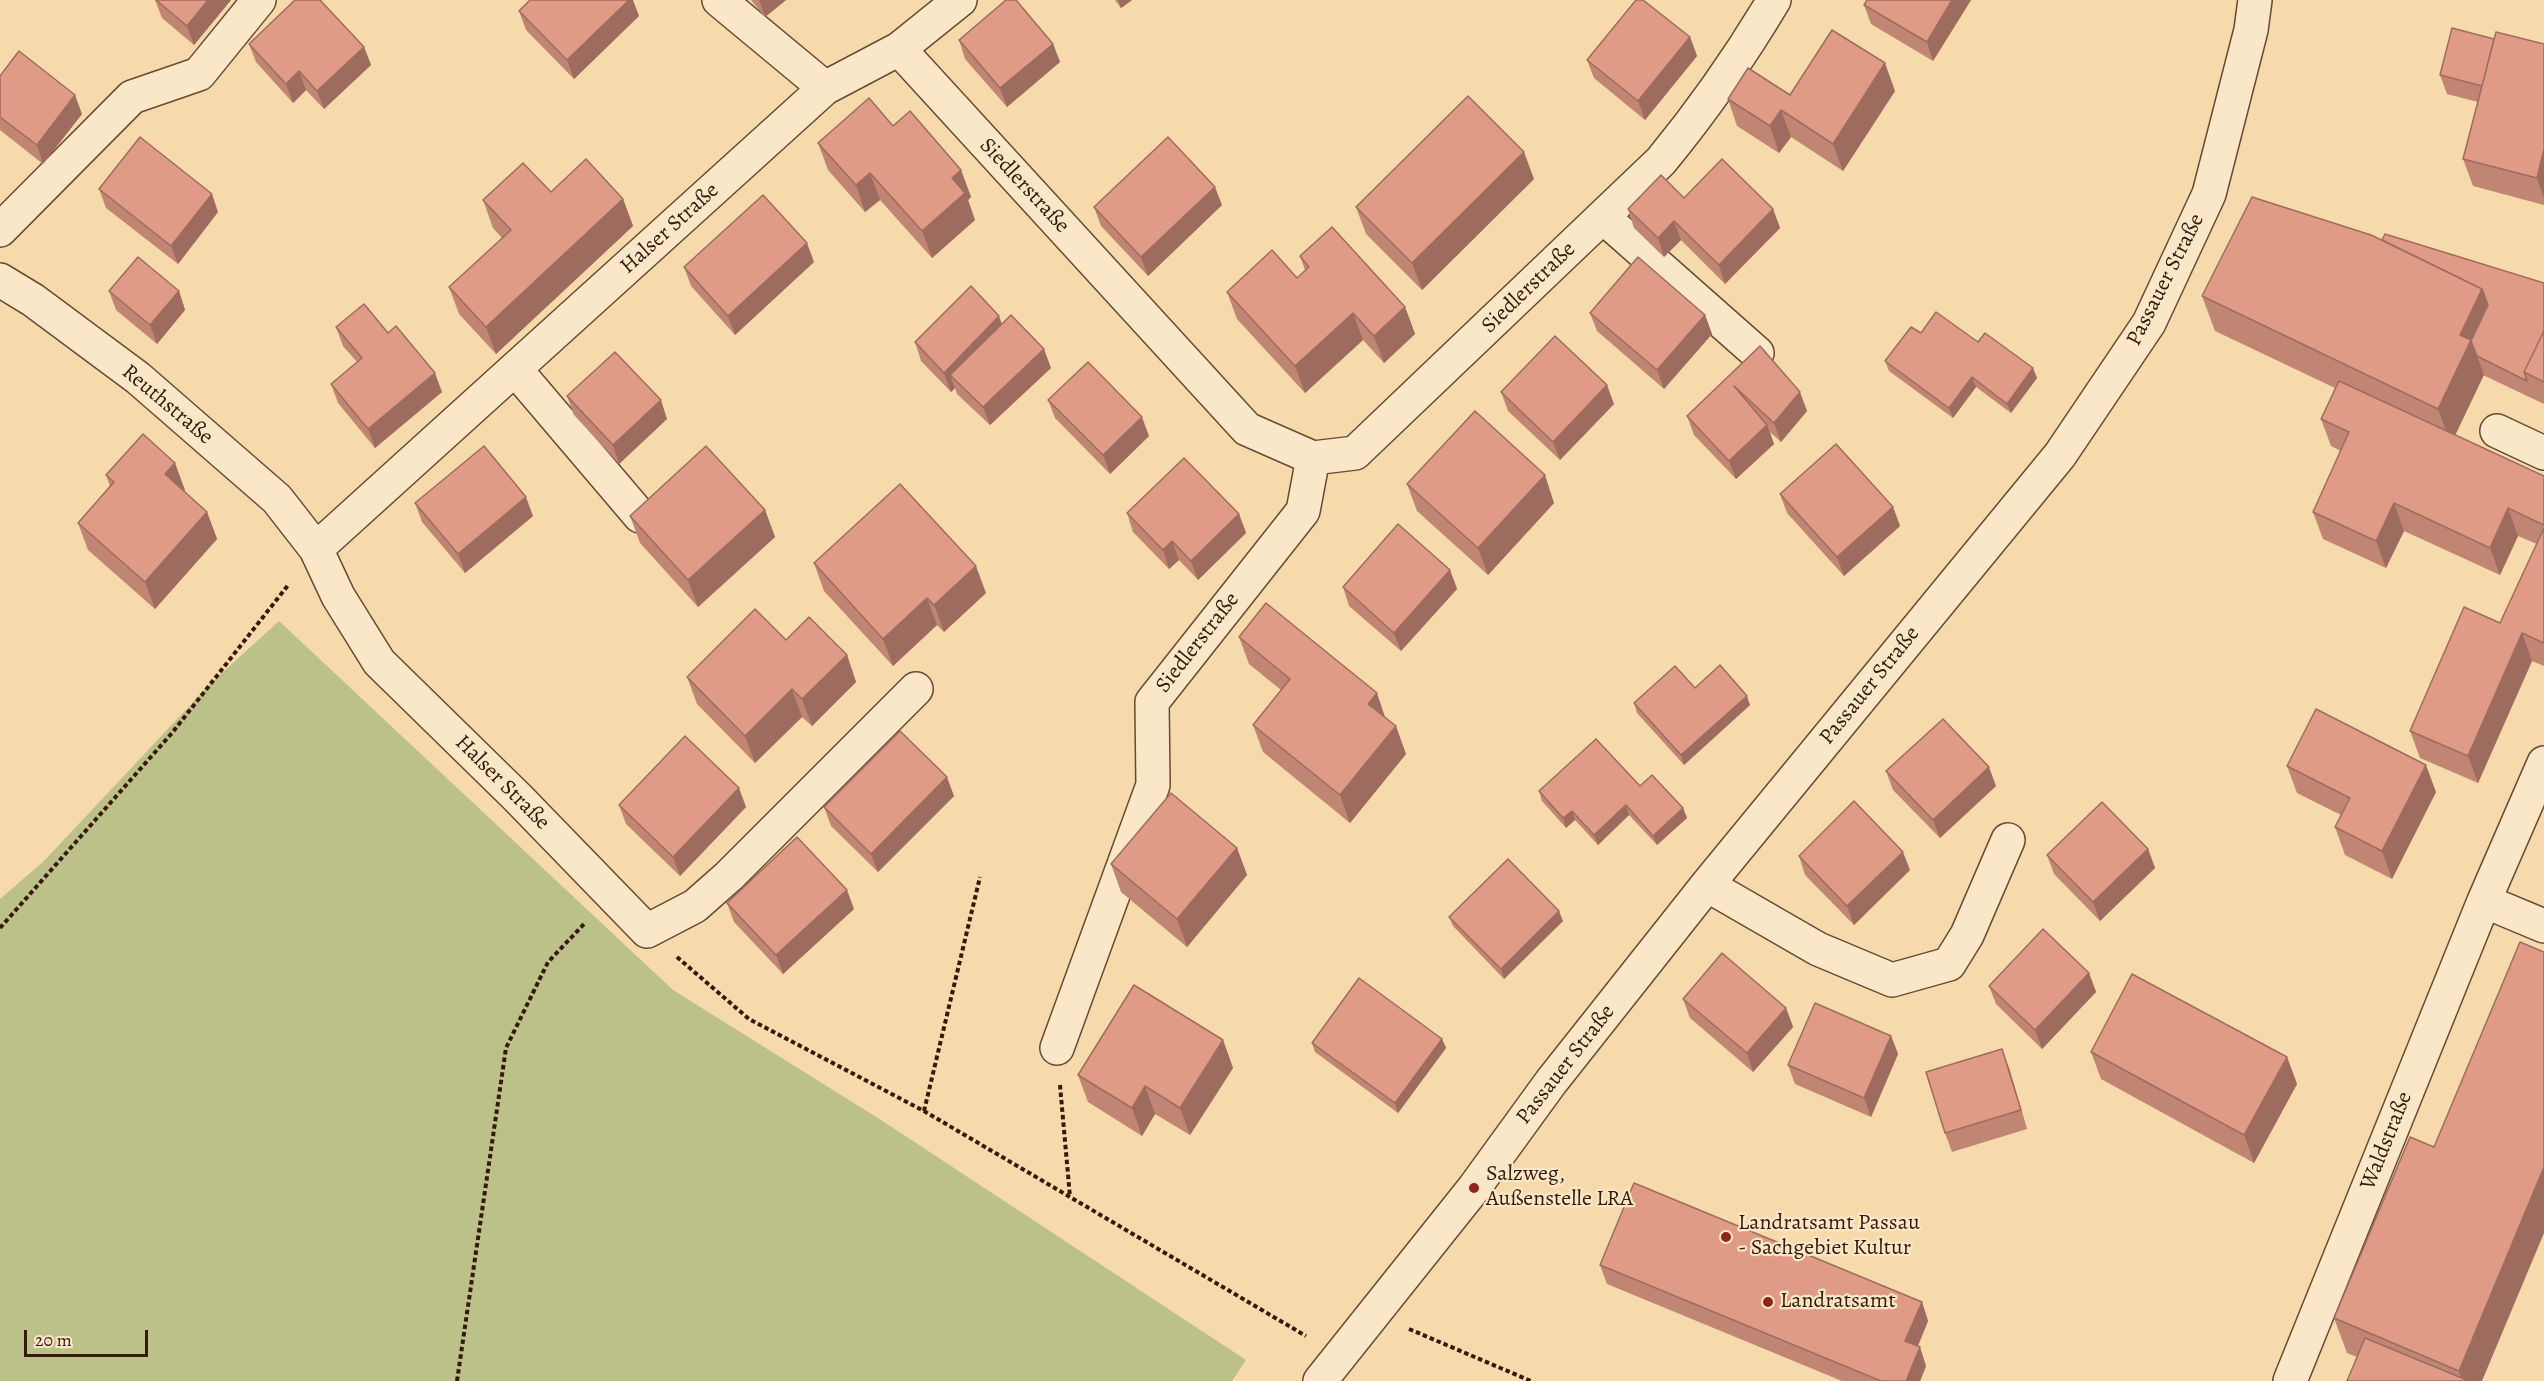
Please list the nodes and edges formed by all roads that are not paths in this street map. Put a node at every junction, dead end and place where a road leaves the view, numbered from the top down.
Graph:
1 (260, 0) edge
2 (719, 0) edge
3 (960, 0) edge
4 (1774, 0) edge
5 (2255, 0) edge
6 (899, 49) junction
7 (825, 88) junction
8 (1603, 217) junction
9 (0, 230) edge
10 (0, 280) edge
11 (1757, 353) edge
12 (515, 369) junction
13 (2497, 431) dead end
14 (2544, 453) edge
15 (1313, 458) junction
16 (640, 516) edge
17 (316, 549) junction
18 (916, 689) dead end
19 (2544, 763) edge
20 (2008, 840) dead end
21 (1707, 885) junction
22 (2484, 902) junction
23 (2544, 926) edge
24 (1057, 1048) road end
25 (1330, 1368) edge
26 (2290, 1381) edge

1 - 9 street
2 - 7 street
3 - 6 street, Halser Straße
4 - 8 street, Siedlerstraße
5 - 21 street, Passauer Straße
6 - 7 street, Halser Straße
6 - 15 street, Siedlerstraße
7 - 12 street, Halser Straße
8 - 11 street
8 - 15 street, Siedlerstraße
10 - 17 street, Reuthstraße
12 - 16 street
12 - 17 street, Halser Straße
13 - 14 street
15 - 24 street, Siedlerstraße
17 - 18 street, Halser Straße
19 - 22 street, Waldstraße
20 - 21 street
21 - 25 street, Passauer Straße
22 - 23 street
22 - 26 street, Waldstraße

